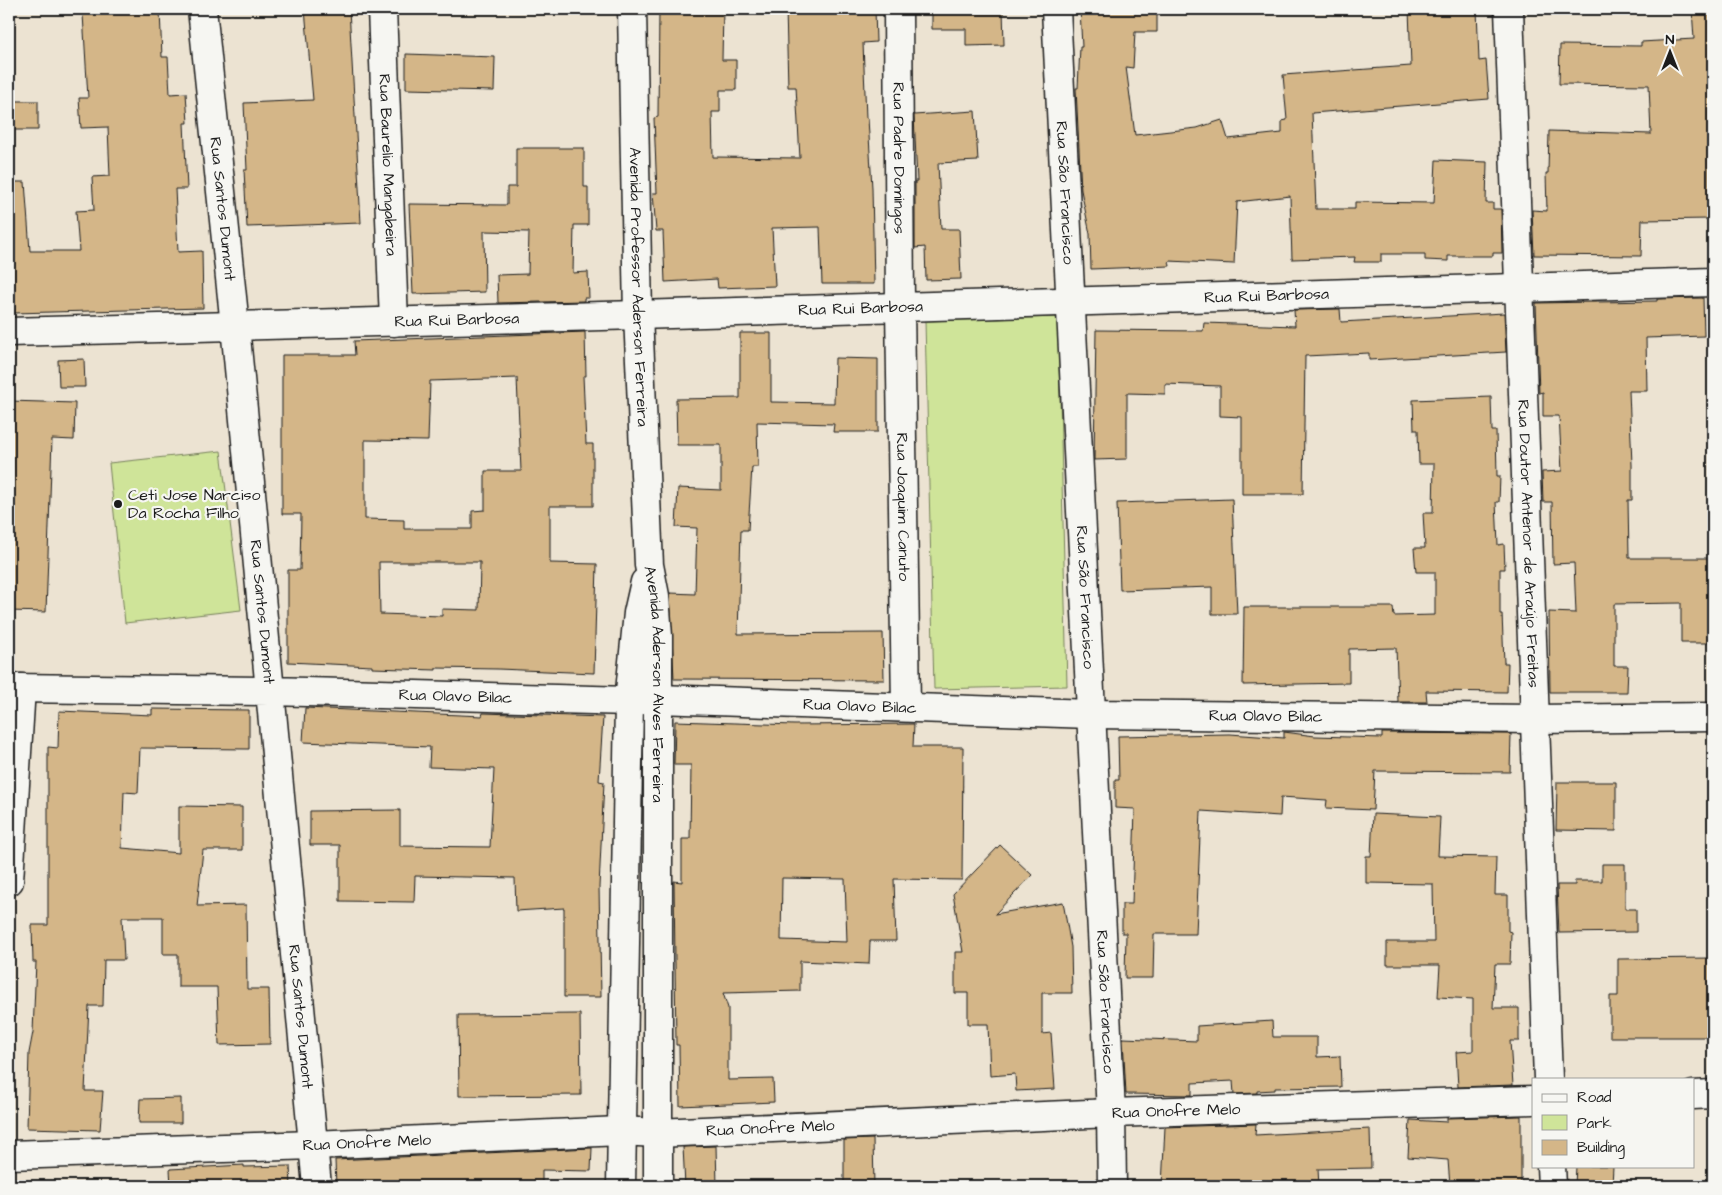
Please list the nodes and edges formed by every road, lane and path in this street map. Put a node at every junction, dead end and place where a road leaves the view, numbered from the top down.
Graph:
1 (202, 9) edge
2 (382, 9) edge
3 (632, 9) edge
4 (898, 9) edge
5 (1056, 9) edge
6 (1509, 9) edge
7 (1713, 282) edge
8 (1520, 287) junction
9 (1072, 301) junction
10 (900, 307) junction
11 (638, 315) junction
12 (394, 322) junction
13 (235, 326) junction
14 (9, 332) edge
15 (649, 565) junction
16 (15, 688) edge
17 (270, 691) junction
18 (658, 700) junction
19 (629, 701) junction
20 (906, 706) junction
21 (1091, 714) junction
22 (1713, 717) edge
23 (1536, 719) junction
24 (9, 882) edge
25 (1548, 1078) edge
26 (1694, 1094) edge
27 (1713, 1094) edge
28 (1532, 1100) edge
29 (1111, 1113) junction
30 (620, 1132) junction
31 (657, 1133) junction
32 (313, 1145) junction
33 (9, 1155) edge
34 (1551, 1168) edge
35 (317, 1186) edge
36 (621, 1186) edge
37 (658, 1186) edge
38 (1112, 1186) edge
39 (1552, 1186) edge

1 - 13 street, Rua Santos Dumont
2 - 12 street, Rua Baurelio Mangabeira
3 - 11 street, Avenida Professor Aderson Ferreira
4 - 10 street, Rua Padre Domingos
5 - 9 street, Rua São Francisco
6 - 8 street, Rua Doutor Antenor de Araújo Freitas
7 - 8 street, Rua Rui Barbosa
8 - 9 street, Rua Rui Barbosa
8 - 23 street, Rua Doutor Antenor de Araújo Freitas
9 - 10 street, Rua Rui Barbosa
9 - 21 street, Rua São Francisco
10 - 11 street, Rua Rui Barbosa
10 - 20 street, Rua Joaquim Canuto
11 - 12 street, Rua Rui Barbosa
11 - 15 street, Avenida Professor Aderson Ferreira
12 - 13 street, Rua Rui Barbosa
13 - 14 street, Rua Rui Barbosa
13 - 17 street, Rua Santos Dumont
15 - 18 street, Avenida Aderson Alves Ferreira
15 - 19 street, Avenida Aderson Alves Ferreira
16 - 17 street, Rua Olavo Bilac
16 - 24 street
17 - 19 street, Rua Olavo Bilac
17 - 32 street, Rua Santos Dumont
18 - 19 street, Rua Olavo Bilac
18 - 20 street, Rua Olavo Bilac
18 - 31 street, Avenida Aderson Alves Ferreira
19 - 30 street, Avenida Aderson Alves Ferreira
20 - 21 street, Rua Olavo Bilac
21 - 23 street, Rua Olavo Bilac
21 - 29 street, Rua São Francisco
22 - 23 street, Rua Olavo Bilac
23 - 25 street, Rua Doutor Antenor de Araújo Freitas
26 - 27 street
28 - 29 street, Rua Onofre Melo
29 - 31 street, Rua Onofre Melo
29 - 38 street, Rua São Francisco
30 - 31 street, Rua Onofre Melo
30 - 32 street, Rua Onofre Melo
30 - 36 street, Avenida Aderson Alves Ferreira
31 - 37 street, Avenida Aderson Alves Ferreira
32 - 33 street, Rua Onofre Melo
32 - 35 street, Rua Santos Dumont
34 - 39 street

